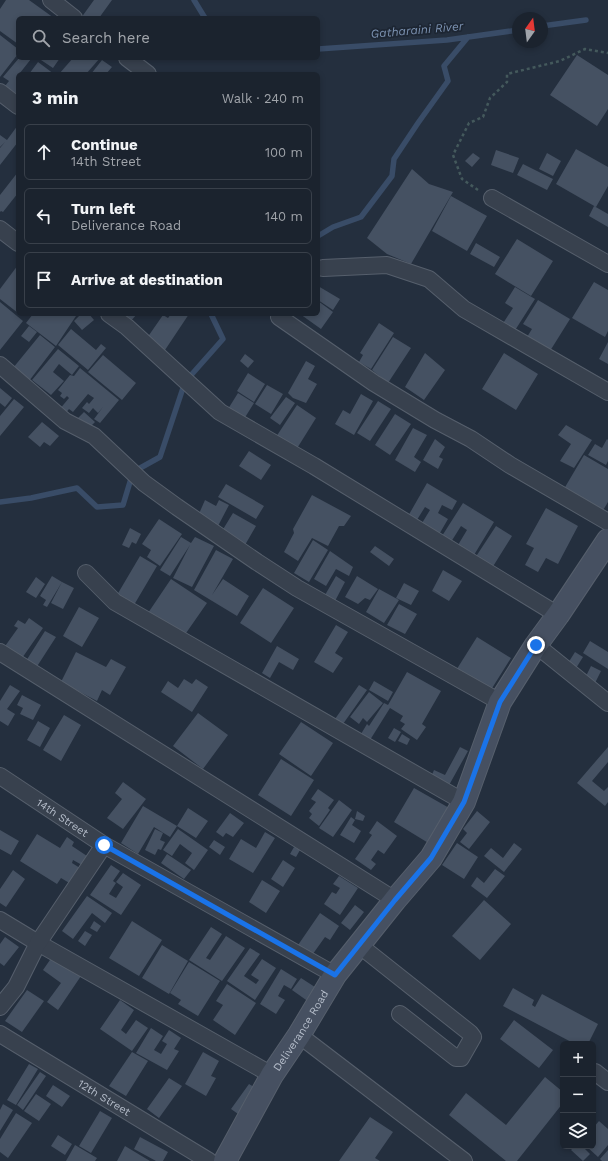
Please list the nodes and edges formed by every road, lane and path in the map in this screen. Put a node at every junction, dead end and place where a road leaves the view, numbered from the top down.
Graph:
1 (51, 0) edge
2 (71, 16) edge
3 (608, 53) edge
4 (130, 60) edge
5 (145, 72) edge
6 (0, 92) edge
7 (16, 104) edge
8 (492, 198) joint
9 (0, 228) edge
10 (16, 241) edge
11 (608, 264) edge
12 (323, 268) dead end
13 (112, 316) edge
14 (279, 317) dead end
15 (0, 365) edge
16 (608, 392) edge
17 (608, 522) edge
18 (608, 540) edge
19 (86, 573) dead end
20 (558, 615) junction
21 (536, 645) junction
22 (0, 652) edge
23 (500, 702) junction
24 (608, 703) edge
25 (0, 776) edge
26 (464, 802) junction
27 (104, 845) junction
28 (395, 900) junction
29 (0, 920) edge
30 (38, 944) junction
31 (359, 945) junction
32 (335, 975) junction
33 (0, 1007) edge
34 (400, 1014) dead end
35 (0, 1034) edge
36 (299, 1034) junction
37 (596, 1073) edge
38 (272, 1075) junction
39 (608, 1082) edge
40 (209, 1161) edge
41 (224, 1161) edge
42 (464, 1161) edge

1 - 2 street
3 - 8 path
4 - 5 street
6 - 7 street
8 - 11 street
9 - 10 street
12 - 16 street
13 - 20 street
14 - 17 street
15 - 23 street
18 - 20 street, Deliverance Road
19 - 26 street
20 - 21 street, Deliverance Road
21 - 23 street, Deliverance Road
21 - 24 street
22 - 28 street
23 - 26 street, Deliverance Road
25 - 27 street, 14th Street
26 - 28 street, Deliverance Road
27 - 30 street
27 - 32 street, 14th Street
28 - 31 street, Deliverance Road
29 - 30 street
30 - 33 street
30 - 38 street
31 - 32 street, Deliverance Road
31 - 34 street
32 - 36 street, Deliverance Road
35 - 40 street, 12th Street
36 - 38 street, Deliverance Road
36 - 42 street
37 - 39 street
38 - 41 street, Deliverance Road

